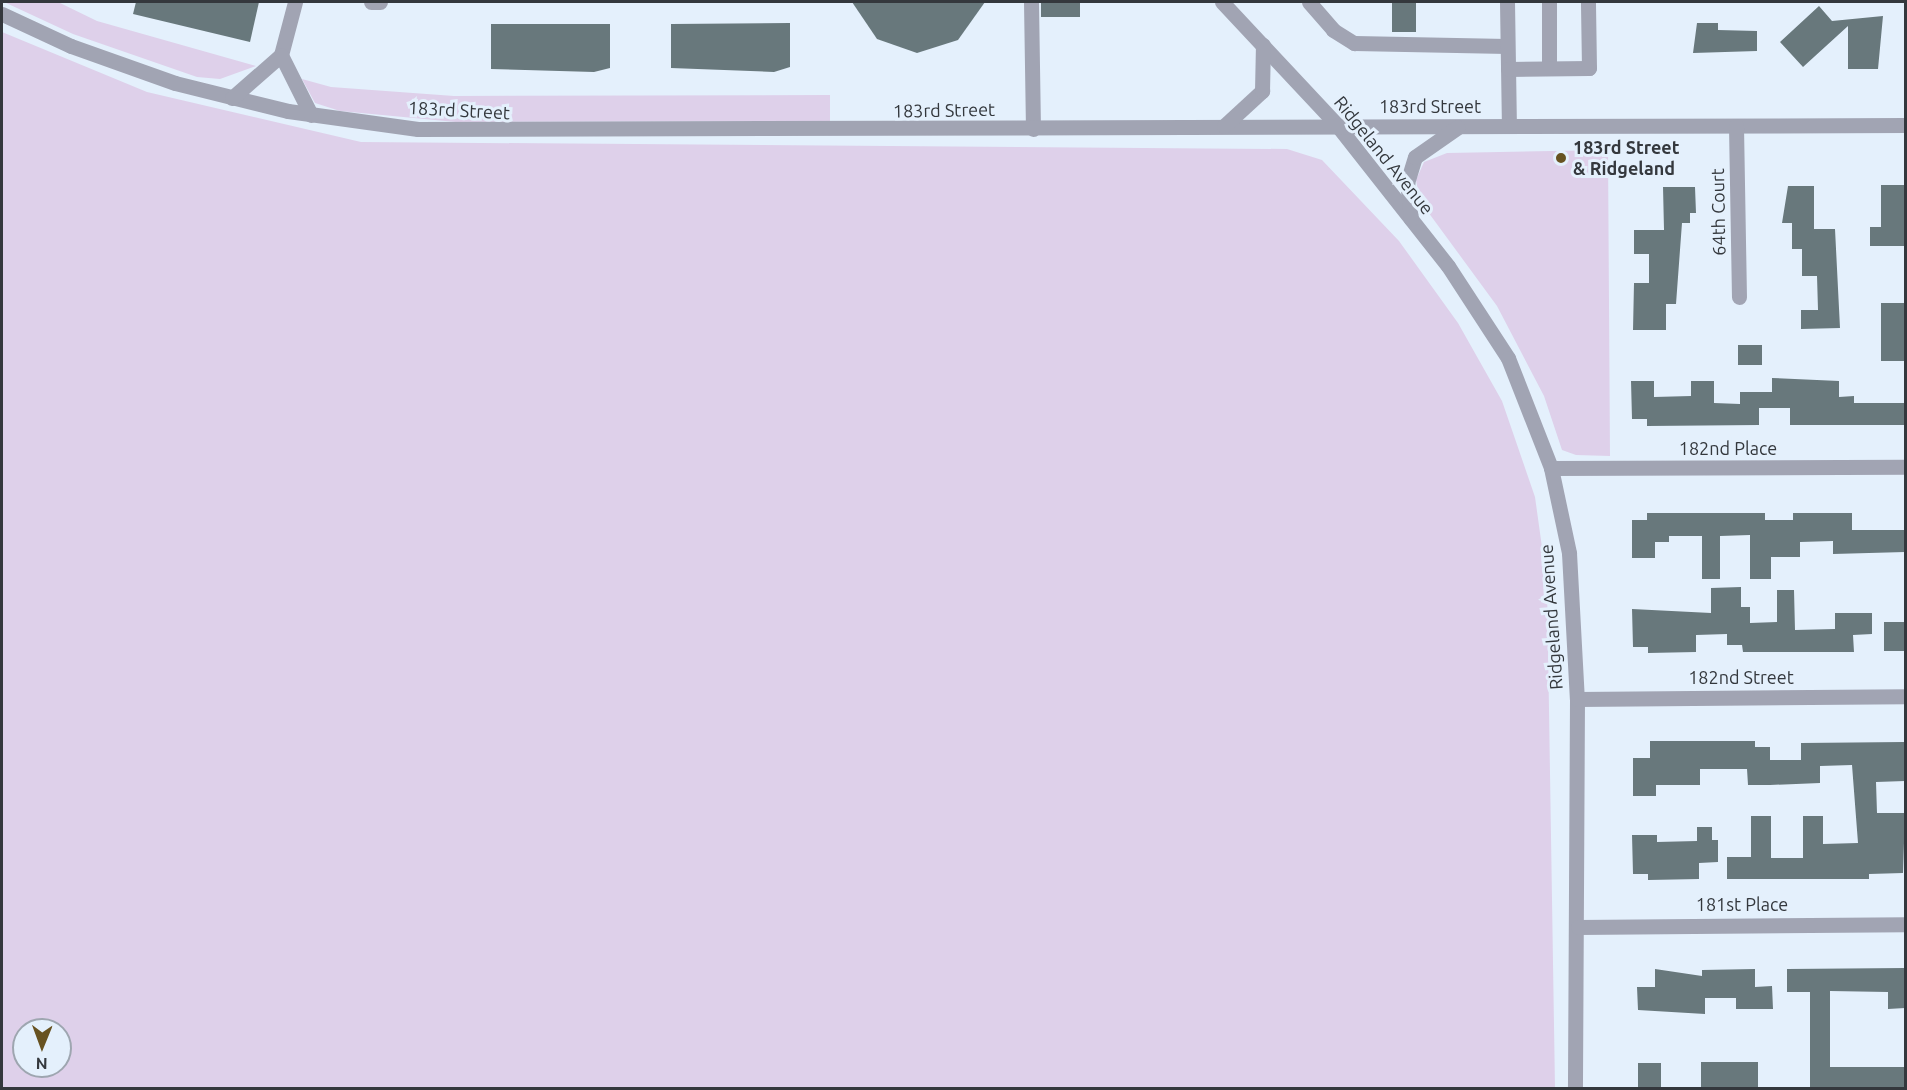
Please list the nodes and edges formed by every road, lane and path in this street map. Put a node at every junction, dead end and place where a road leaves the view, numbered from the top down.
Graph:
1 (295, 2) edge
2 (371, 2) edge
3 (380, 2) edge
4 (1031, 2) edge
5 (1222, 2) edge
6 (1309, 2) edge
7 (1507, 2) edge
8 (1549, 2) edge
9 (1588, 2) edge
10 (2, 15) edge
11 (1263, 45) junction
12 (1508, 46) junction
13 (281, 55) junction
14 (1549, 68) junction
15 (1508, 69) junction
16 (232, 98) junction
17 (311, 115) junction
18 (1337, 125) junction
19 (1905, 125) edge
20 (1224, 126) junction
21 (1460, 126) junction
22 (1509, 126) junction
23 (1736, 126) junction
24 (1033, 129) junction
25 (1411, 219) junction
26 (1739, 297) dead end
27 (1905, 467) edge
28 (1551, 468) junction
29 (1905, 696) edge
30 (1577, 699) junction
31 (1905, 924) edge
32 (1578, 927) junction
33 (1575, 1089) edge

1 - 13 street
2 - 3 street
4 - 24 street
5 - 11 street, Ridgeland Avenue
6 - 12 street
7 - 12 street
8 - 14 street
9 - 14 street
10 - 16 street, 183rd Street
11 - 18 street, Ridgeland Avenue
11 - 20 street
12 - 15 street
13 - 16 street
13 - 17 street
14 - 15 street
15 - 22 street
16 - 17 street, 183rd Street
17 - 24 street, 183rd Street
18 - 20 street, 183rd Street
18 - 21 street, 183rd Street
18 - 25 street, Ridgeland Avenue
19 - 23 street, 183rd Street
20 - 24 street, 183rd Street
21 - 22 street, 183rd Street
21 - 25 street
22 - 23 street, 183rd Street
23 - 26 street, 64th Court
25 - 28 street, Ridgeland Avenue
27 - 28 street, 182nd Place
28 - 30 street, Ridgeland Avenue
29 - 30 street, 182nd Street
30 - 32 street, Ridgeland Avenue
31 - 32 street, 181st Place
32 - 33 street, Ridgeland Avenue

